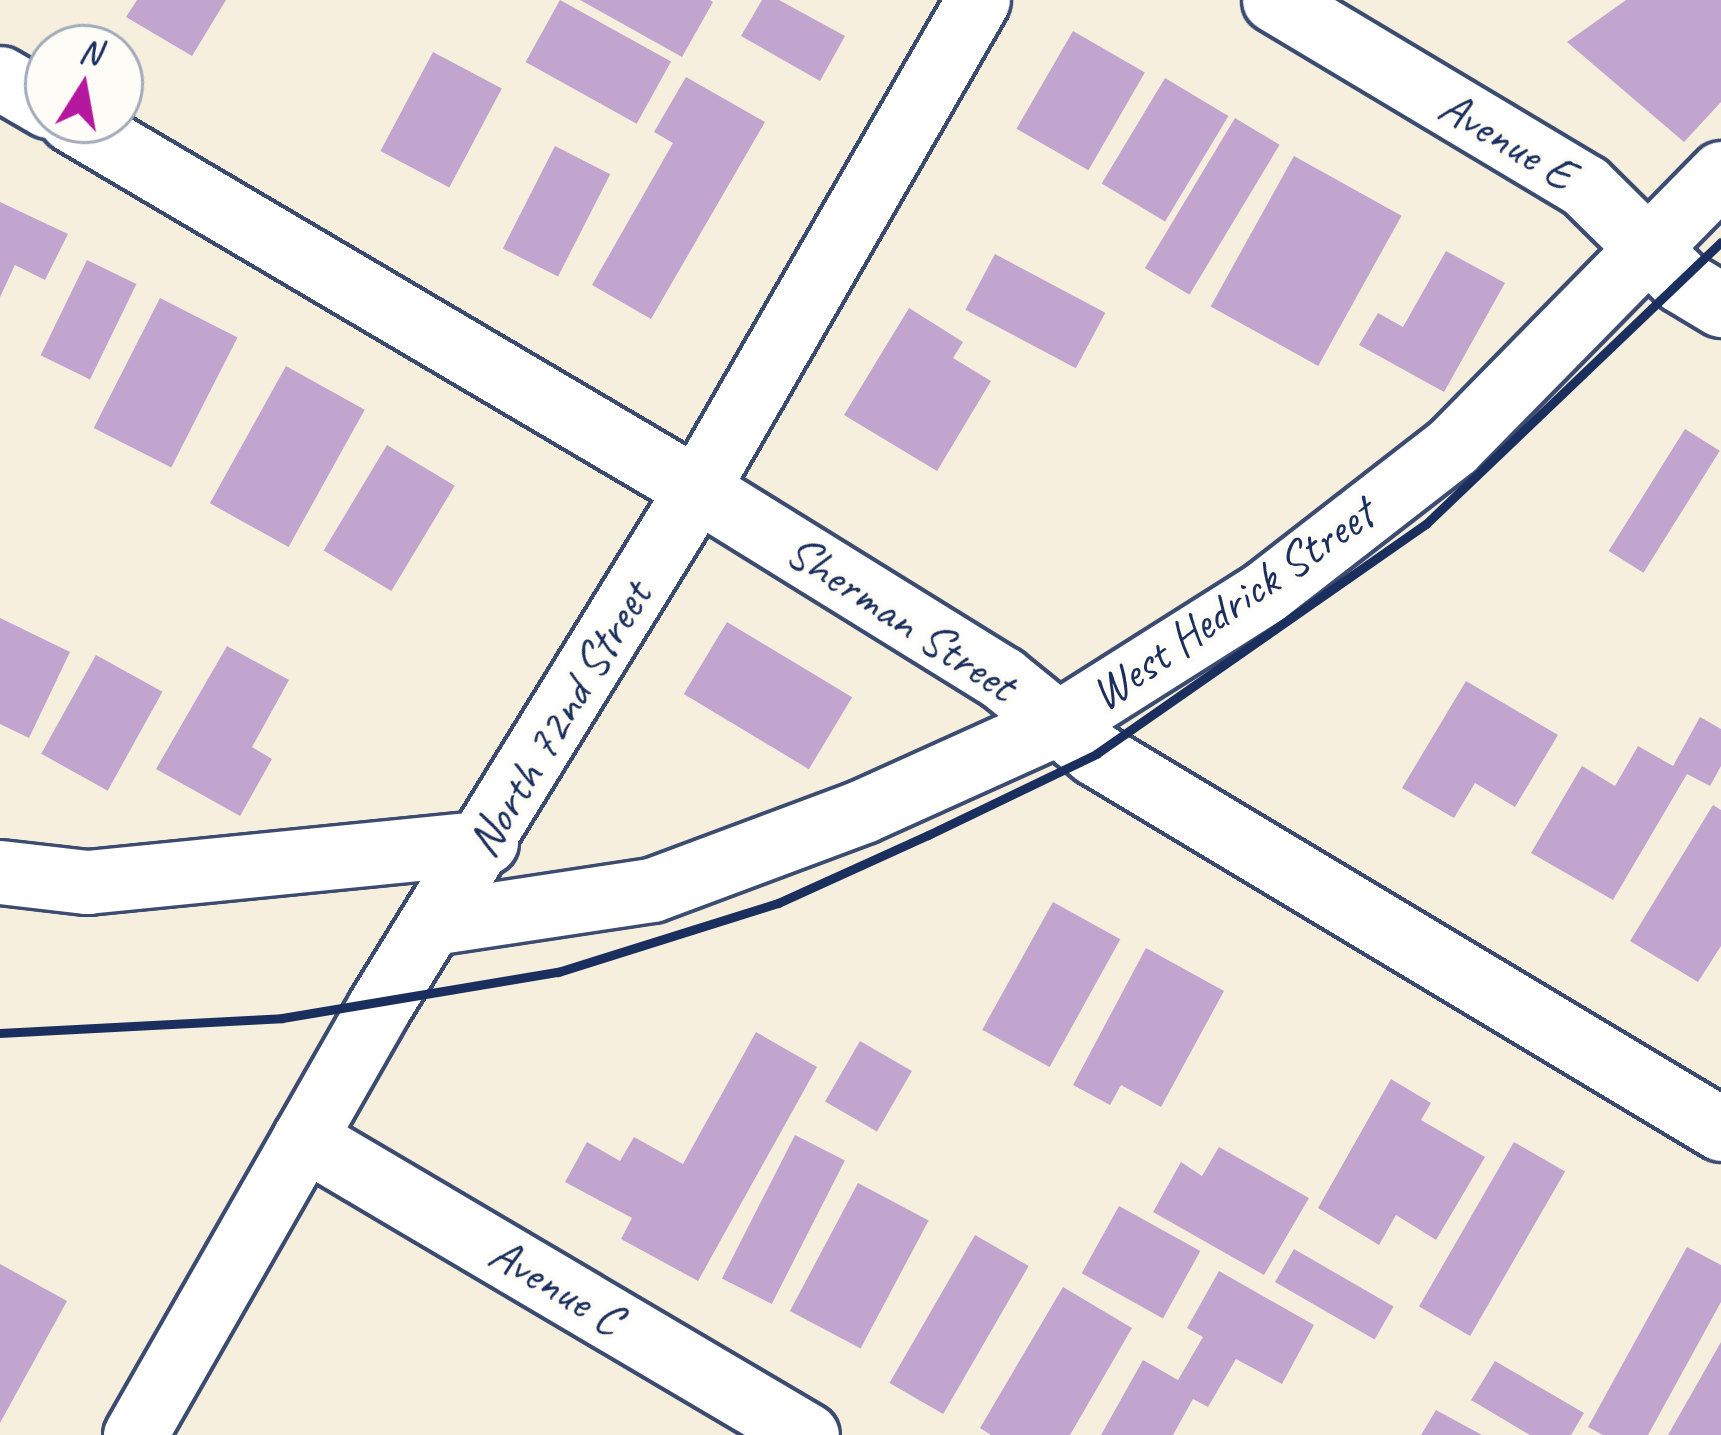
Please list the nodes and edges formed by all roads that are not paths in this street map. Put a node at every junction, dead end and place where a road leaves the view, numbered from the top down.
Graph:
1 (978, 0) edge
2 (1274, 0) edge
3 (112, 144) edge
4 (1721, 173) edge
5 (1648, 248) junction
6 (1721, 305) edge
7 (697, 489) junction
8 (1058, 723) junction
9 (486, 842) junction
10 (0, 872) edge
11 (433, 923) junction
12 (1721, 1129) edge
13 (304, 1138) junction
14 (136, 1435) edge
15 (807, 1435) edge

1 - 7 street, North 72nd Street
2 - 5 street, Avenue E
3 - 7 street, Sherman Street
4 - 5 street, West Hedrick Street
5 - 6 street, Avenue E
5 - 8 street, West Hedrick Street
7 - 8 street, Sherman Street
7 - 9 street, North 72nd Street
8 - 11 street, West Hedrick Street
8 - 12 street, Sherman Street
9 - 10 street
9 - 11 street, North 72nd Street
11 - 13 street, North 72nd Street
13 - 14 street, North 72nd Street
13 - 15 street, Avenue C

